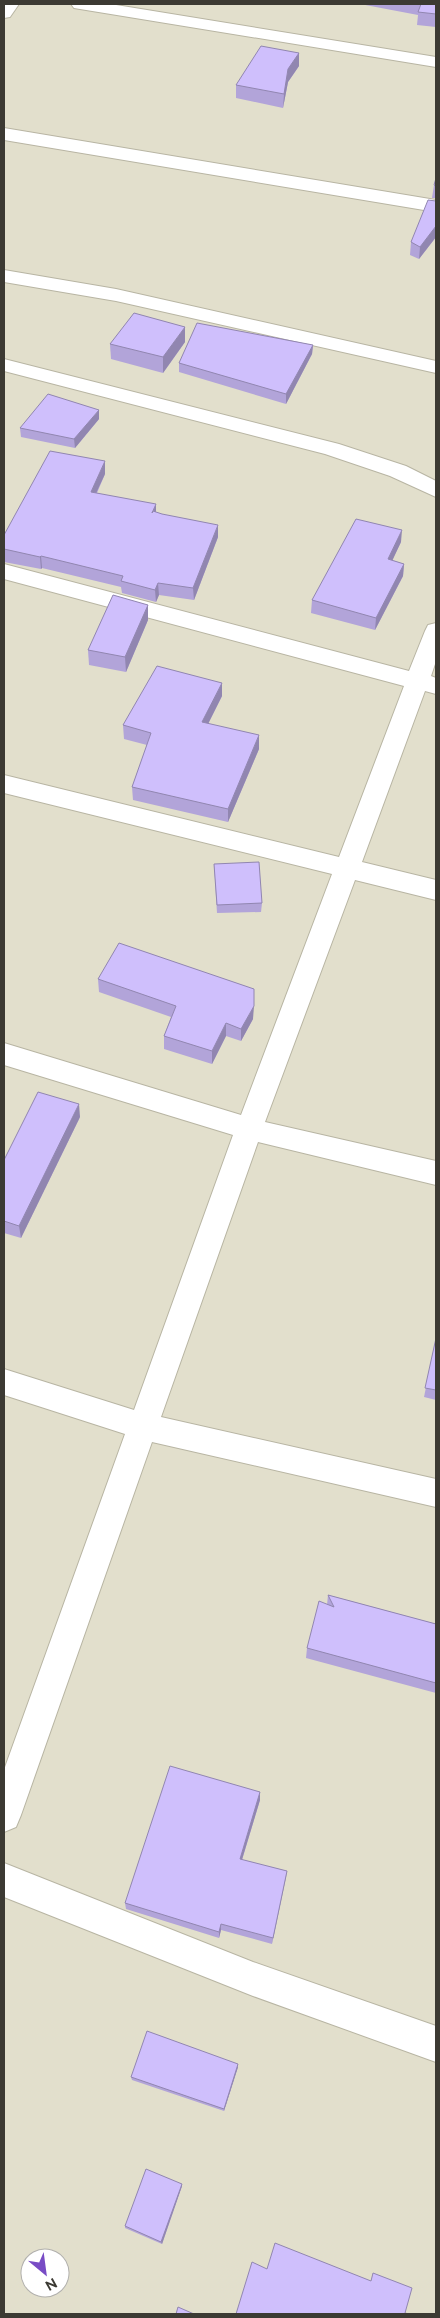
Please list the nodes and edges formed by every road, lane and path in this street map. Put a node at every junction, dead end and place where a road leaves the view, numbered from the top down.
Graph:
1 (10, 4) edge
2 (80, 4) edge
3 (4, 13) edge
4 (436, 62) edge
5 (4, 134) edge
6 (436, 206) edge
7 (4, 276) edge
8 (4, 365) edge
9 (436, 367) edge
10 (436, 490) edge
11 (4, 572) edge
12 (436, 631) edge
13 (427, 683) edge
14 (4, 784) edge
15 (346, 869) junction
16 (436, 890) edge
17 (4, 1054) edge
18 (249, 1129) junction
19 (436, 1173) edge
20 (4, 1382) edge
21 (141, 1426) junction
22 (436, 1493) edge
23 (4, 1815) edge
24 (4, 1880) edge
25 (436, 2044) edge

1 - 3 street
2 - 4 street
5 - 6 street
7 - 9 street
8 - 10 street
11 - 13 street
12 - 13 street
13 - 15 street
14 - 15 street
15 - 16 street
15 - 18 street
17 - 18 street
18 - 19 street
18 - 21 street
20 - 21 street
21 - 22 street
21 - 23 street
24 - 25 street

